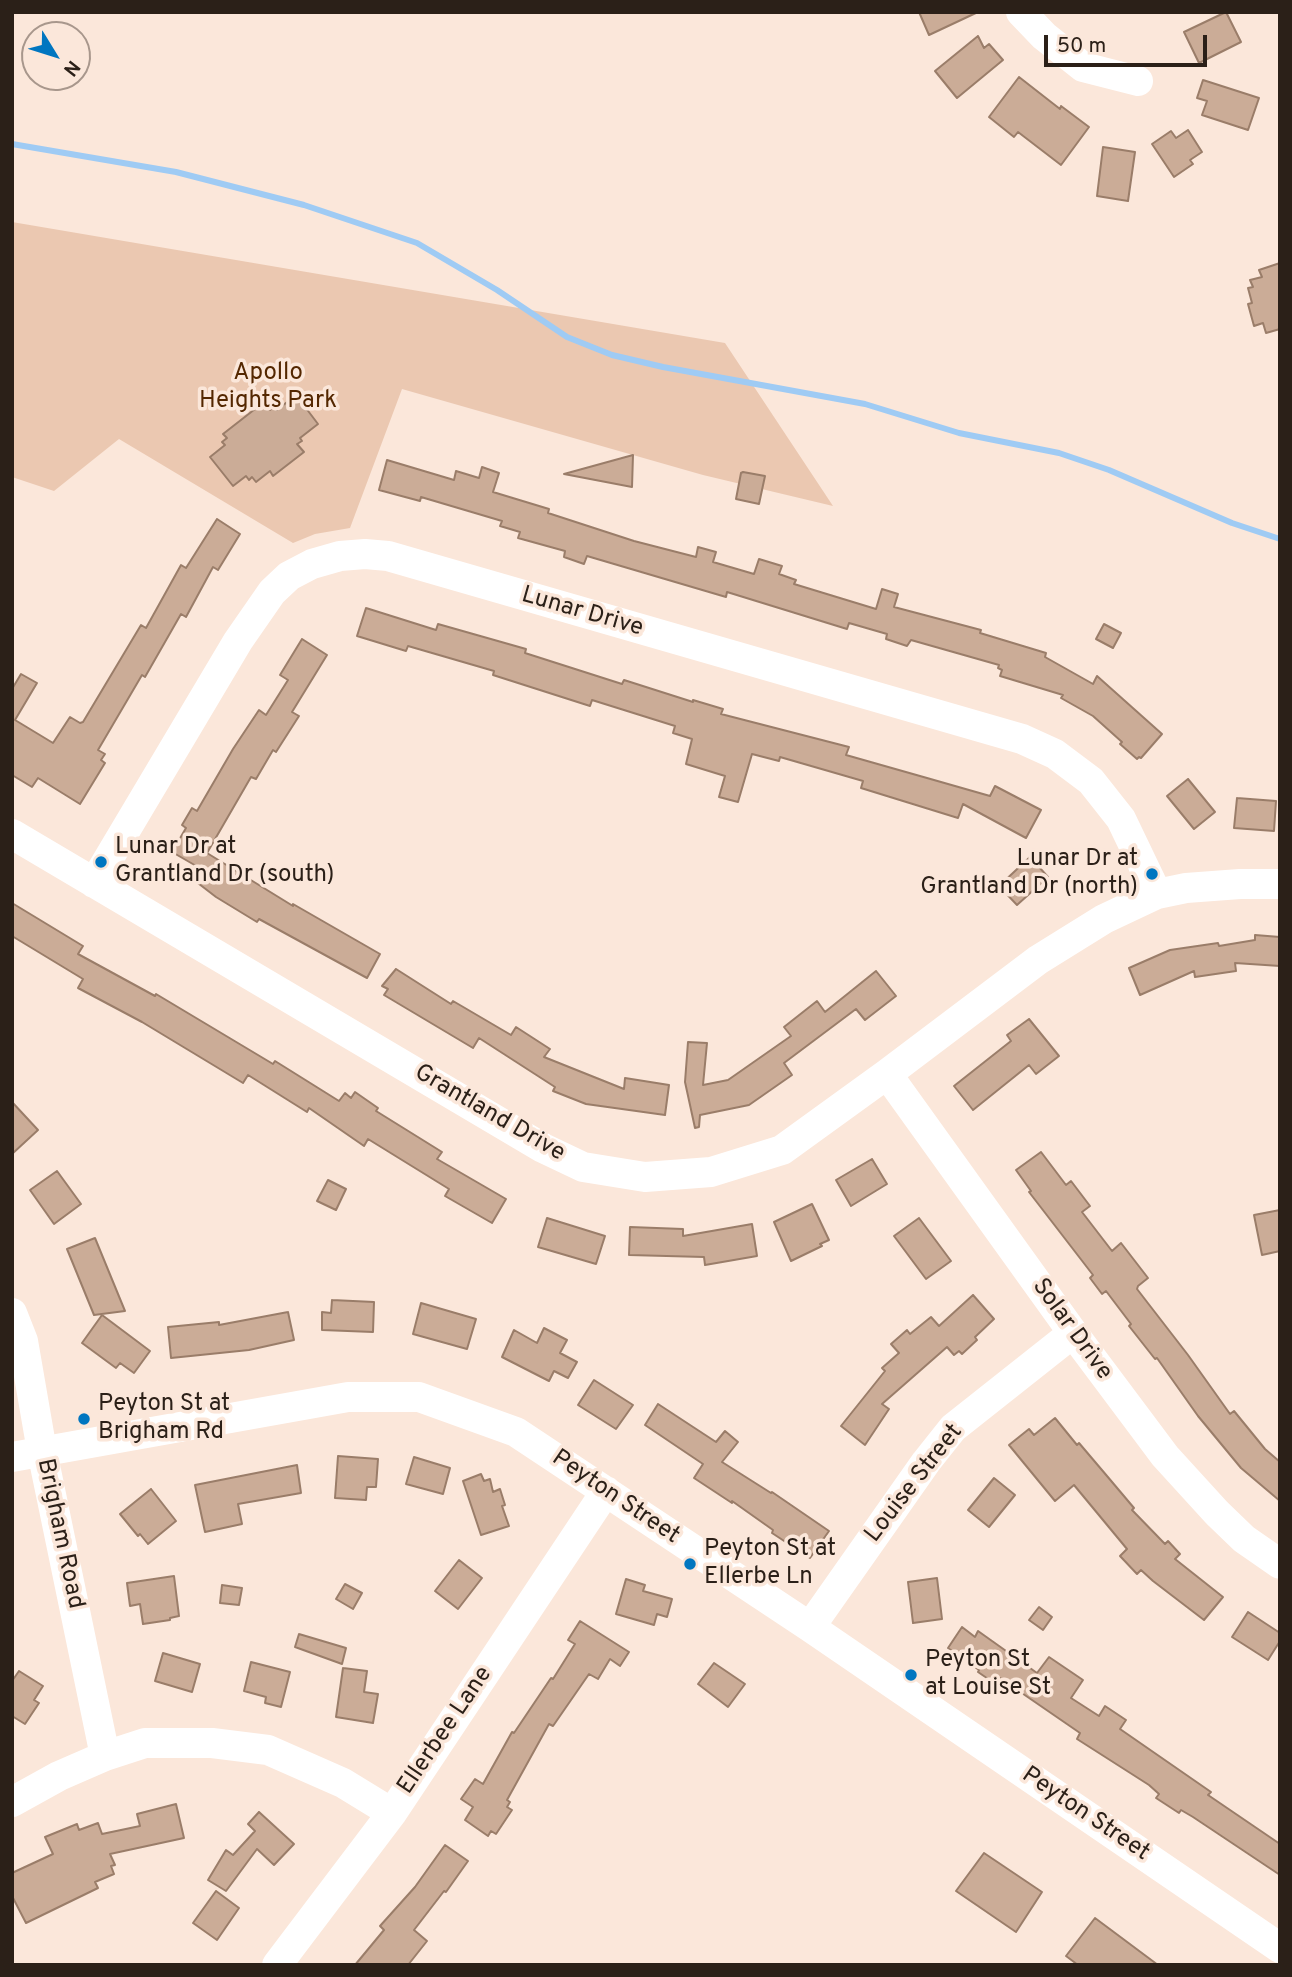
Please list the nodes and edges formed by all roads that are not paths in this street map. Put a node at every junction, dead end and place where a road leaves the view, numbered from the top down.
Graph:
1 (1021, 12) edge
2 (1138, 81) dead end
3 (12, 834) edge
4 (94, 883) junction
5 (1280, 884) edge
6 (1157, 894) junction
7 (887, 1074) junction
8 (12, 1313) edge
9 (1073, 1333) junction
10 (42, 1451) junction
11 (12, 1457) edge
12 (606, 1491) junction
13 (1280, 1563) edge
14 (810, 1627) junction
15 (105, 1756) junction
16 (12, 1802) edge
17 (392, 1813) junction
18 (1280, 1948) edge
19 (277, 1965) edge

1 - 2 street
3 - 4 street, Grantland Drive
4 - 6 street, Lunar Drive
4 - 7 street, Grantland Drive
5 - 6 street, Grantland Drive
6 - 7 street, Grantland Drive
7 - 9 street, Solar Drive
8 - 10 street, Brigham Road
9 - 13 street, Solar Drive
9 - 14 street, Louise Street
10 - 11 street, Peyton Street
10 - 12 street, Peyton Street
10 - 15 street, Brigham Road
12 - 14 street, Peyton Street
12 - 17 street, Ellerbee Lane
14 - 18 street, Peyton Street
15 - 16 street
15 - 17 street
17 - 19 street, Ellerbee Lane

